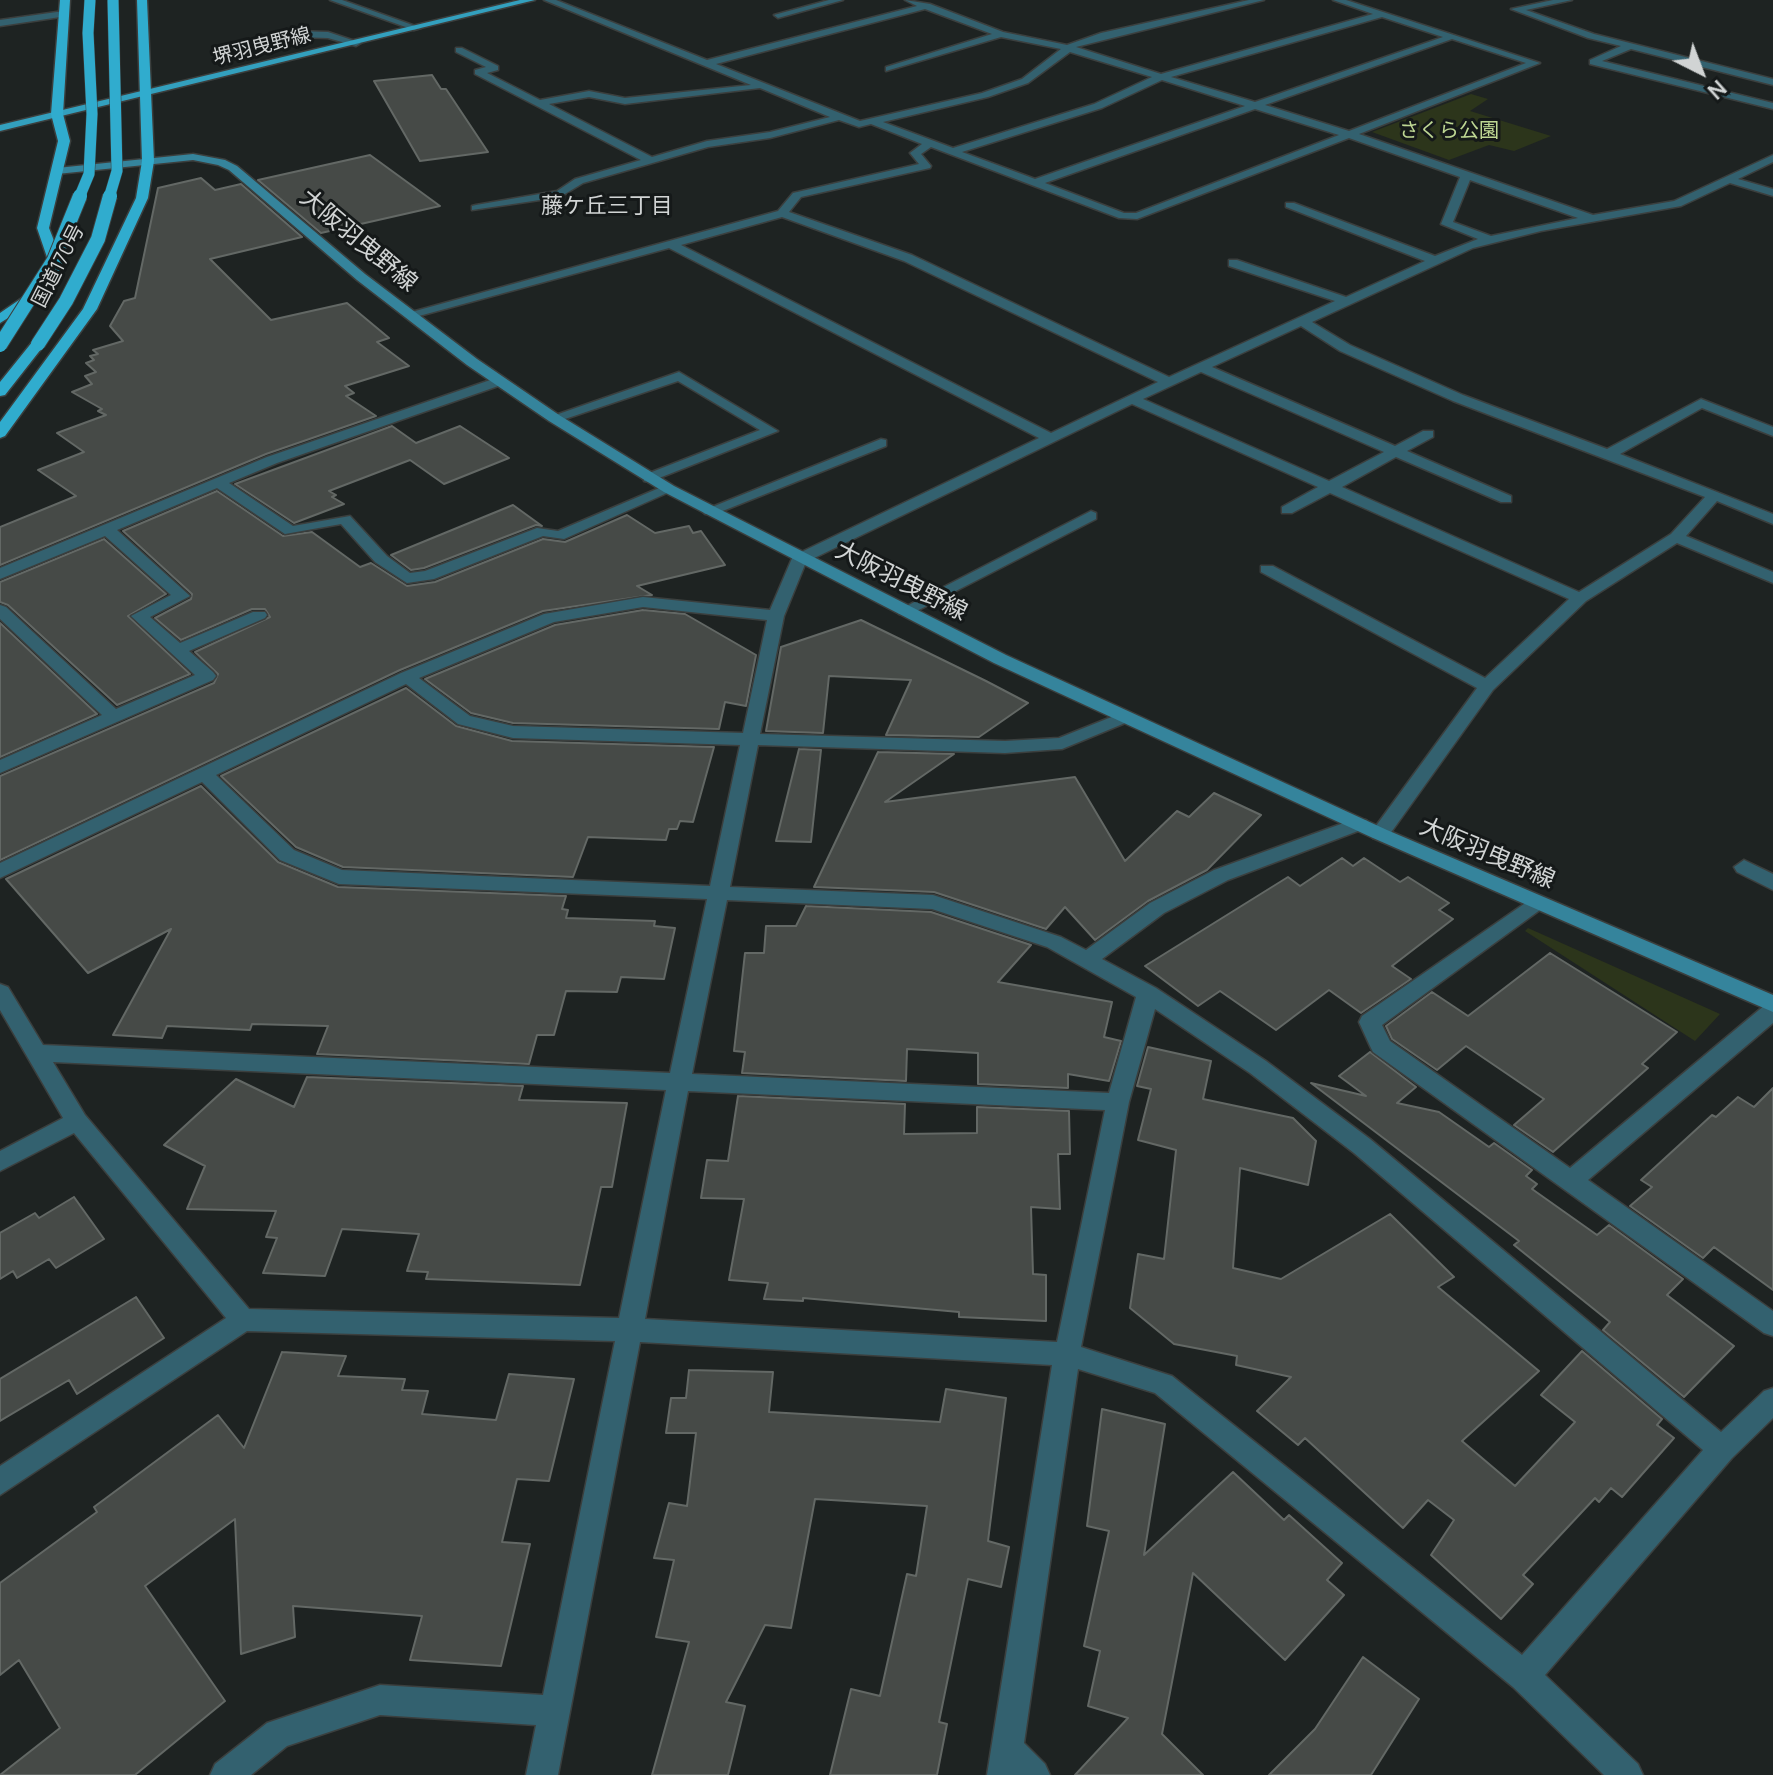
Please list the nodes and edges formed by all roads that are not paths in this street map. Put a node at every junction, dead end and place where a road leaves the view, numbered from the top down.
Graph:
1 (65, 0) edge
2 (90, 0) edge
3 (113, 0) edge
4 (142, 0) edge
5 (334, 0) edge
6 (531, 0) edge
7 (548, 0) edge
8 (839, 0) edge
9 (909, 0) edge
10 (1260, 0) edge
11 (1337, 0) edge
12 (1527, 0) edge
13 (1568, 0) edge
14 (1538, 5) junction
15 (927, 6) junction
16 (40, 8) dead end
17 (64, 14) junction
18 (778, 15) dead end
19 (1381, 15) junction
20 (51, 16) junction
21 (0, 23) edge
22 (417, 28) junction
23 (1001, 34) junction
24 (1453, 36) junction
25 (255, 42) dead end
26 (356, 43) junction
27 (1630, 46) junction
28 (1068, 48) junction
29 (459, 50) dead end
30 (704, 64) junction
31 (889, 69) dead end
32 (1160, 77) junction
33 (1773, 82) edge
34 (760, 86) junction
35 (144, 94) junction
36 (539, 103) junction
37 (1256, 105) junction
38 (1773, 106) edge
39 (57, 114) junction
40 (840, 117) junction
41 (872, 121) junction
42 (0, 128) edge
43 (1351, 135) junction
44 (929, 144) junction
45 (950, 152) junction
46 (1773, 158) edge
47 (650, 160) junction
48 (148, 161) junction
49 (57, 171) junction
50 (1466, 175) junction
51 (1728, 179) junction
52 (1034, 183) junction
53 (1773, 193) edge
54 (1290, 205) dead end
55 (476, 208) dead end
56 (782, 213) junction
57 (1596, 220) junction
58 (1488, 239) junction
59 (674, 246) junction
60 (1434, 260) junction
61 (1233, 263) dead end
62 (1343, 300) junction
63 (412, 316) junction
64 (0, 319) edge
65 (1300, 320) junction
66 (0, 345) edge
67 (1200, 367) junction
68 (499, 381) junction
69 (1169, 382) junction
70 (0, 392) edge
71 (1132, 399) junction
72 (554, 418) junction
73 (1773, 432) edge
74 (0, 433) edge
75 (1428, 434) dead end
76 (1050, 438) junction
77 (881, 443) dead end
78 (1394, 452) junction
79 (1608, 455) junction
80 (649, 478) junction
81 (219, 483) junction
82 (1330, 487) junction
83 (669, 489) junction
84 (1715, 495) junction
85 (1506, 499) dead end
86 (1287, 510) dead end
87 (710, 511) junction
88 (1770, 515) edge
89 (1091, 516) dead end
90 (108, 530) junction
91 (1676, 537) junction
92 (799, 559) junction
93 (1267, 569) dead end
94 (0, 574) edge
95 (1773, 578) edge
96 (1580, 598) junction
97 (0, 610) edge
98 (905, 611) junction
99 (259, 615) dead end
100 (776, 616) junction
101 (180, 649) junction
102 (407, 677) junction
103 (1487, 686) junction
104 (114, 716) junction
105 (1124, 717) junction
106 (751, 738) junction
107 (0, 767) edge
108 (204, 774) junction
109 (1359, 824) junction
110 (1380, 834) junction
111 (1744, 867) dead end
112 (0, 871) edge
113 (1773, 883) edge
114 (719, 895) junction
115 (1537, 902) junction
116 (1087, 960) junction
117 (0, 992) edge
118 (1148, 994) junction
119 (1773, 1004) edge
120 (1773, 1011) edge
121 (36, 1053) junction
122 (679, 1083) junction
123 (1118, 1102) junction
124 (77, 1121) junction
125 (0, 1162) edge
126 (1571, 1181) junction
127 (243, 1320) junction
128 (1773, 1325) edge
129 (631, 1330) junction
130 (1067, 1354) junction
131 (1773, 1400) edge
132 (1722, 1449) junction
133 (0, 1482) edge
134 (1524, 1676) junction
135 (555, 1711) junction
136 (1006, 1762) edge
137 (226, 1775) edge
138 (542, 1775) edge
139 (1034, 1775) edge
140 (1627, 1775) edge

1 - 17 highway
2 - 66 highway, 国道170号, bridge
3 - 70 highway, 国道170号, bridge
4 - 35 highway
5 - 22 street
6 - 22 main road, 堺羽曳野線
7 - 30 street
8 - 18 street
9 - 15 street
10 - 28 street
11 - 19 street
12 - 14 street
13 - 14 street
14 - 27 street
15 - 23 street
15 - 30 street
16 - 20 street
17 - 20 street
17 - 39 highway
19 - 24 street
19 - 32 street
20 - 21 street
22 - 26 main road, 堺羽曳野線
23 - 28 street
23 - 31 street
24 - 37 street
24 - 43 street
25 - 26 street
26 - 35 main road, 堺羽曳野線
27 - 33 street
27 - 38 street
28 - 32 street
28 - 41 street
29 - 36 street
30 - 34 street
32 - 37 street
32 - 45 street
34 - 36 street
34 - 40 street
35 - 39 main road, 堺羽曳野線
35 - 48 highway
36 - 47 street
37 - 43 street
37 - 52 street
39 - 42 main road, 堺羽曳野線
39 - 49 highway
40 - 41 street
40 - 47 street
41 - 44 street
43 - 50 street
43 - 52 street
44 - 45 street
44 - 56 street
45 - 52 street
46 - 51 street
47 - 55 street
48 - 49 main road, 大阪羽曳野線
48 - 63 main road, 大阪羽曳野線
48 - 74 highway
49 - 64 highway
50 - 57 street
50 - 58 street
51 - 53 street
51 - 57 street
54 - 60 street
56 - 59 street
56 - 69 street
57 - 58 street
58 - 60 street
59 - 63 street
59 - 76 street
60 - 62 street
61 - 62 street
62 - 65 street
63 - 68 main road, 大阪羽曳野線
65 - 67 street
65 - 79 street
67 - 69 street
67 - 78 street
68 - 72 main road, 大阪羽曳野線
68 - 81 street
69 - 71 street
71 - 76 street
71 - 82 street
72 - 80 main road, 大阪羽曳野線
72 - 80 street
73 - 79 street
75 - 78 street
76 - 92 street
77 - 87 street
78 - 82 street
78 - 85 street
79 - 84 street
80 - 83 main road, 大阪羽曳野線
81 - 83 street
81 - 90 street
82 - 86 street
82 - 96 street
83 - 87 main road, 大阪羽曳野線
84 - 88 street
84 - 91 street
87 - 92 main road, 大阪羽曳野線
89 - 98 street
90 - 94 street
90 - 101 street
91 - 95 street
91 - 96 street
92 - 98 main road, 大阪羽曳野線
92 - 100 street
93 - 103 street
96 - 103 street
97 - 104 street
98 - 105 main road, 大阪羽曳野線
99 - 101 street
100 - 102 street
100 - 106 street
101 - 104 street
102 - 106 street
102 - 108 street
103 - 110 street
104 - 107 street
105 - 106 street
105 - 109 main road, 大阪羽曳野線
106 - 114 street
108 - 112 street
108 - 114 street
109 - 110 main road, 大阪羽曳野線
109 - 116 street
110 - 115 main road, 大阪羽曳野線
111 - 113 street
114 - 116 street
114 - 122 street
115 - 119 main road, 大阪羽曳野線
115 - 126 street
116 - 118 street
117 - 121 street
118 - 123 street
118 - 132 street
120 - 126 street
121 - 122 street
121 - 124 street
122 - 123 street
122 - 129 street
123 - 130 street
124 - 125 street
124 - 127 street
126 - 128 street
127 - 129 street
127 - 133 street
129 - 130 street
129 - 135 street
130 - 134 street
130 - 136 street
131 - 132 street
132 - 134 street
134 - 140 street
135 - 137 street
135 - 138 street
136 - 139 street

